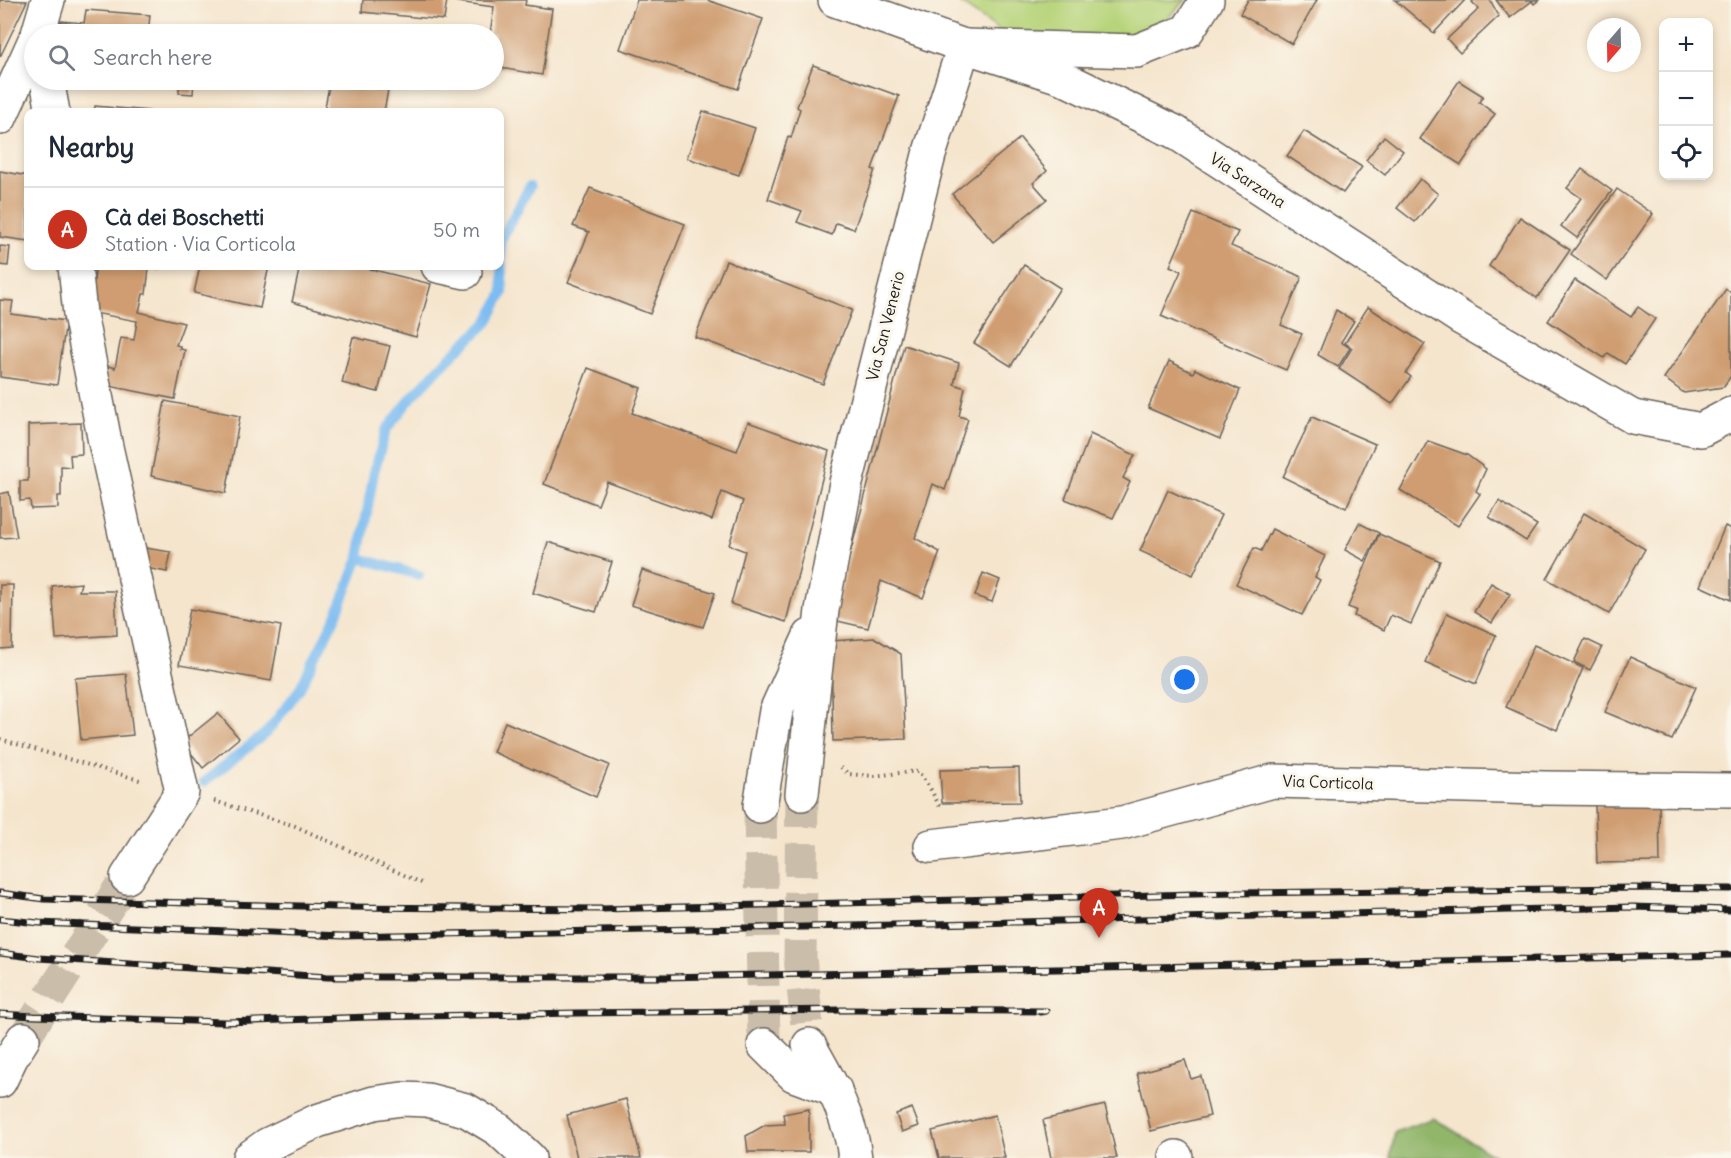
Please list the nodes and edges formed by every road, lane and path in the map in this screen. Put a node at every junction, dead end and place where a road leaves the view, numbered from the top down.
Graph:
1 (48, 0) edge
2 (835, 0) edge
3 (1208, 0) edge
4 (41, 24) edge
5 (964, 46) junction
6 (24, 64) edge
7 (49, 90) edge
8 (52, 108) edge
9 (0, 118) edge
10 (75, 270) edge
11 (1731, 414) edge
12 (822, 610) junction
13 (809, 728) junction
14 (1731, 790) edge
15 (802, 794) tunnel mouth
16 (760, 806) tunnel mouth
17 (942, 845) joint
18 (127, 878) tunnel mouth
19 (23, 1039) tunnel mouth
20 (809, 1045) tunnel mouth
21 (764, 1046) dead end
22 (0, 1081) edge
23 (834, 1089) junction
24 (249, 1158) edge
25 (530, 1158) edge
26 (855, 1158) edge

1 - 4 street
2 - 5 street, Via Sarzana
3 - 5 street
5 - 11 street, Via Sarzana
5 - 12 street, Via San Venerio
6 - 9 street
7 - 8 street
10 - 18 street
12 - 13 street, Via San Venerio
12 - 16 street, Via San Venerio
13 - 15 street, Via San Venerio
13 - 17 path
14 - 17 street, Via Corticola
19 - 22 street
20 - 23 street
21 - 23 street
23 - 26 street
24 - 25 street

